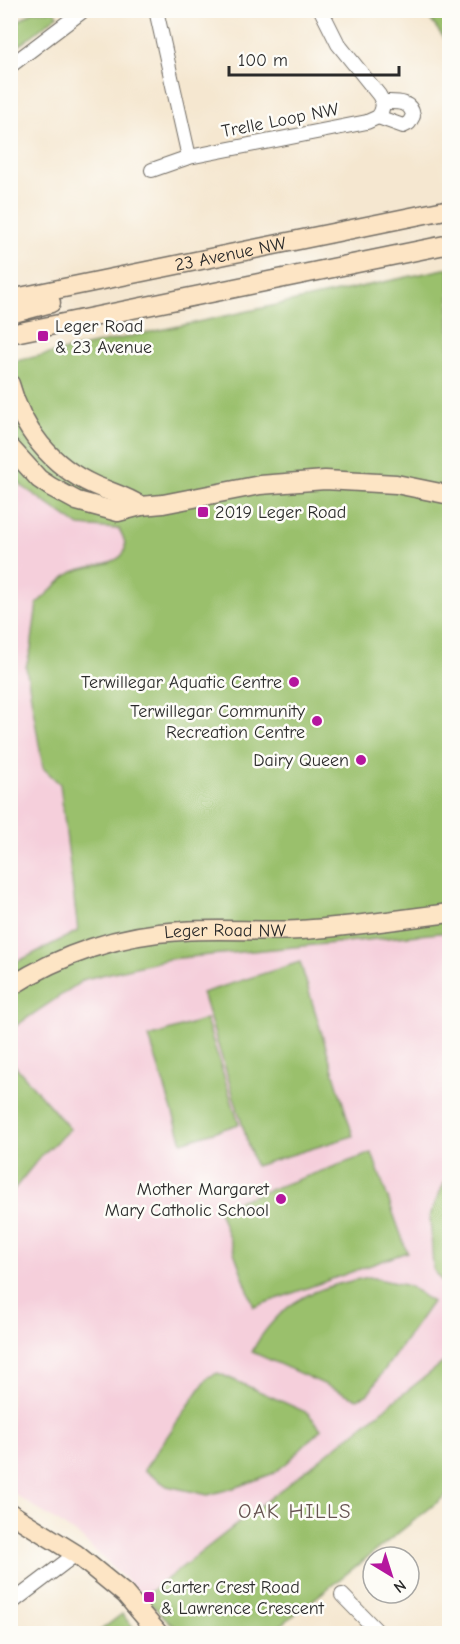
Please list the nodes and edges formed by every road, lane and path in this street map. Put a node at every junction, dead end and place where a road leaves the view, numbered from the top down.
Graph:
1 (156, 10) edge
2 (321, 10) edge
3 (78, 12) edge
4 (10, 66) edge
5 (383, 102) junction
6 (378, 117) junction
7 (189, 157) junction
8 (152, 170) dead end
9 (450, 209) edge
10 (450, 244) edge
11 (218, 257) junction
12 (10, 299) edge
13 (10, 314) edge
14 (10, 334) edge
15 (10, 384) edge
16 (10, 447) edge
17 (450, 495) edge
18 (141, 506) junction
19 (450, 913) edge
20 (10, 987) edge
21 (10, 1513) edge
22 (76, 1554) junction
23 (342, 1595) dead end
24 (10, 1604) edge
25 (159, 1634) edge
26 (380, 1634) edge

1 - 7 street
2 - 5 street
3 - 4 street
5 - 6 street
5 - 6 street
6 - 7 street, Trelle Loop NW
7 - 8 street, Trelle Loop NW
9 - 11 street, 23 Avenue NW
10 - 14 street, 23 Avenue NW
11 - 12 street, 23 Avenue NW
11 - 13 street
15 - 18 street
16 - 18 street
17 - 18 street
19 - 20 street, Leger Road NW
21 - 22 street
22 - 24 street
22 - 25 street
23 - 26 street

